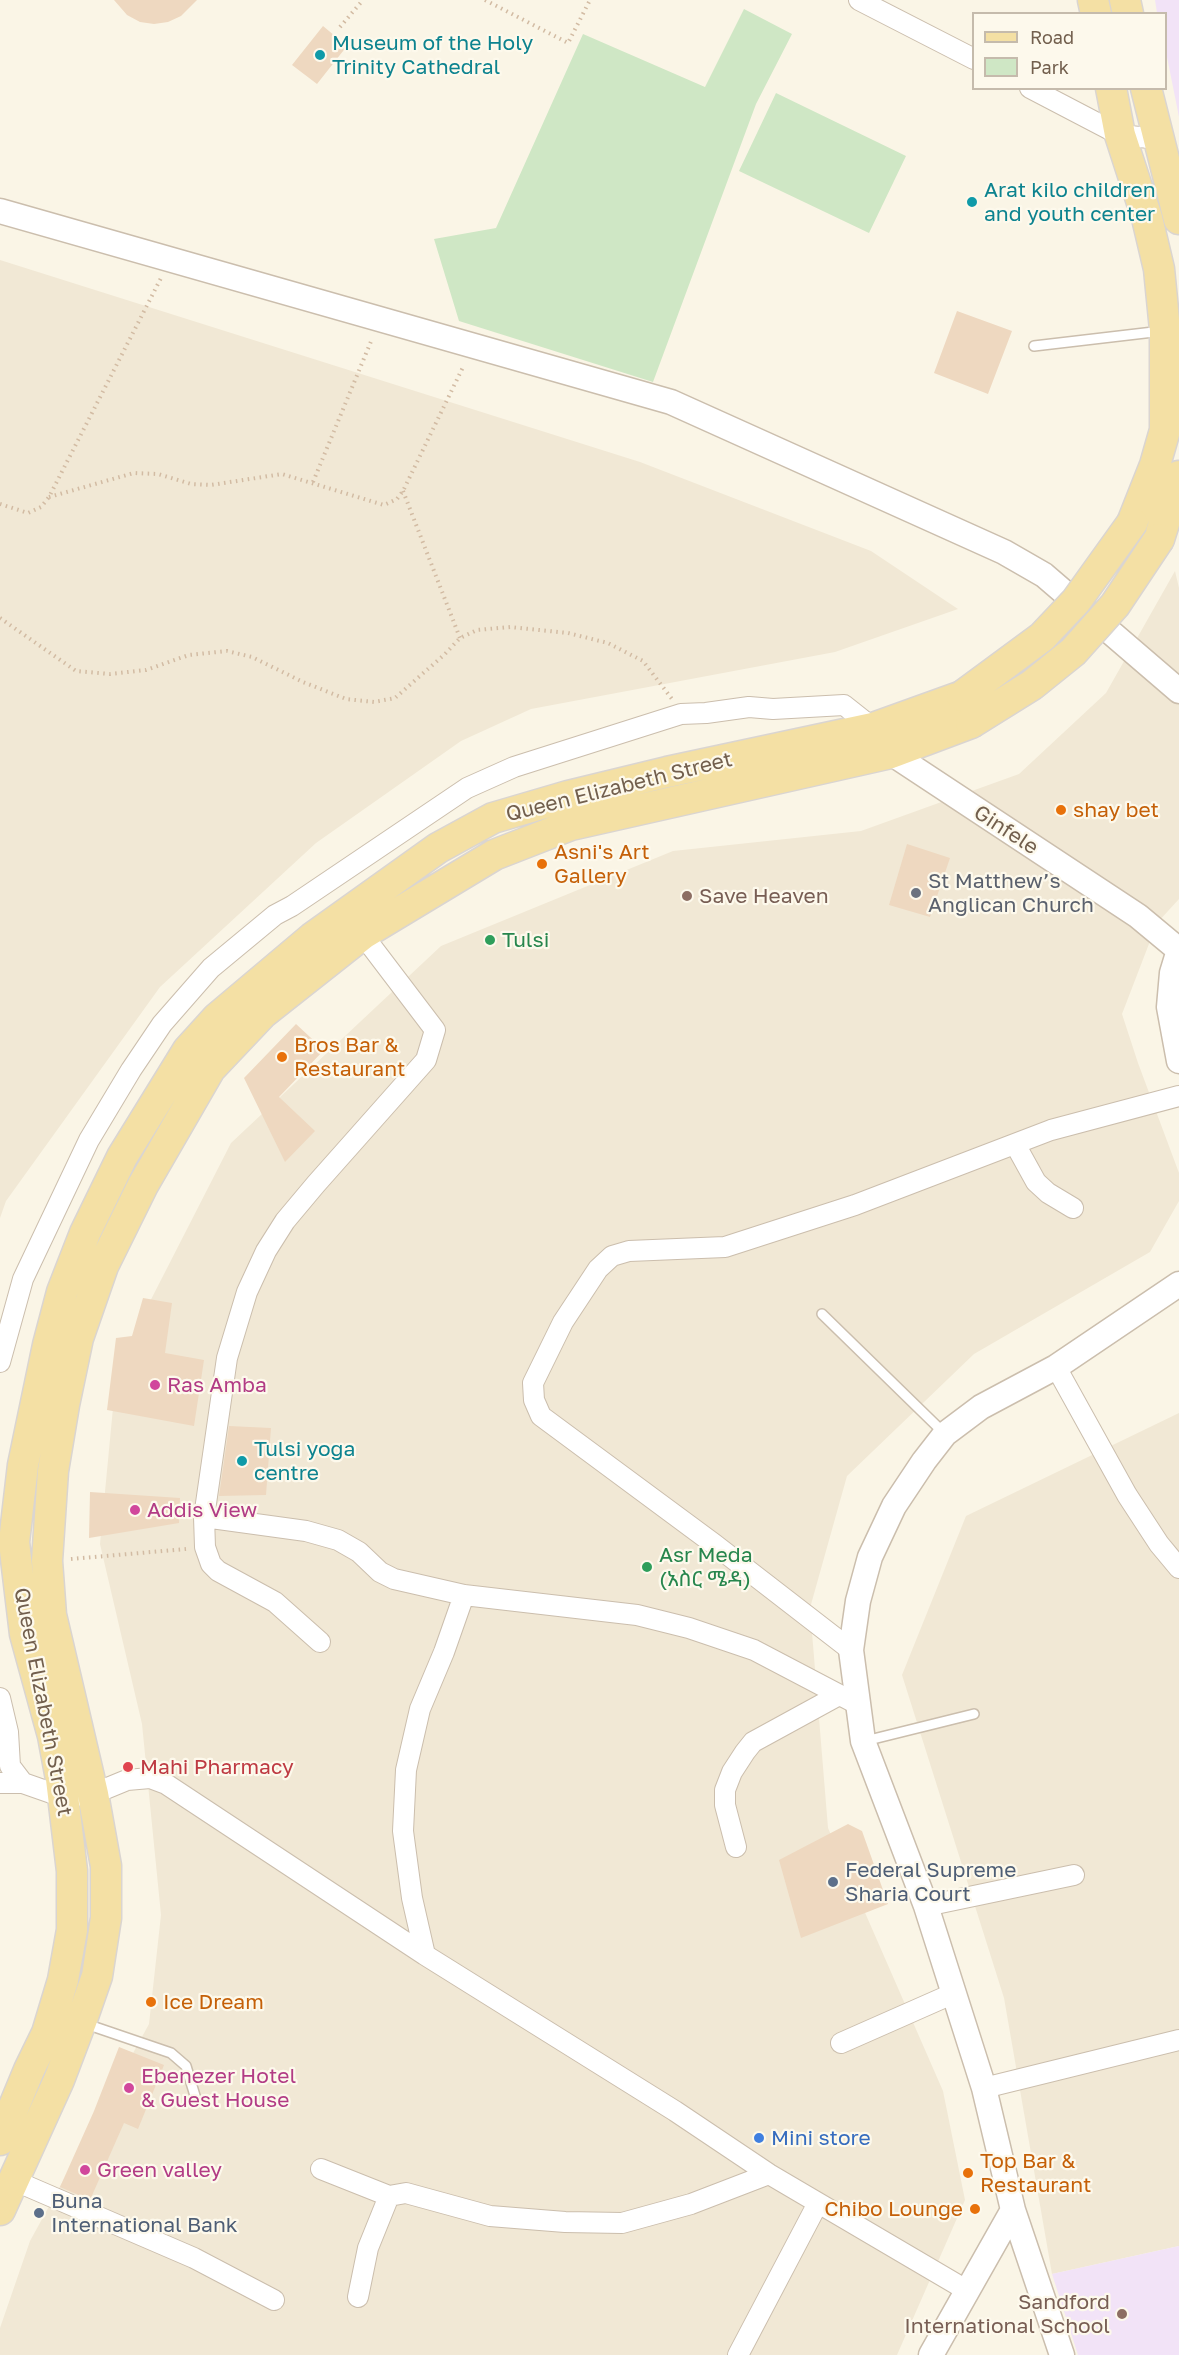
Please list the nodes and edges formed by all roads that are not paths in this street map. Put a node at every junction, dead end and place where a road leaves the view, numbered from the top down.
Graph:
1 (859, 0) edge
2 (972, 58) edge
3 (1034, 90) edge
4 (1111, 90) edge
5 (1147, 90) edge
6 (1120, 135) junction
7 (1164, 139) junction
8 (0, 211) edge
9 (1179, 219) edge
10 (1165, 330) junction
11 (1034, 346) dead end
12 (1178, 484) edge
13 (1179, 691) edge
14 (967, 710) junction
15 (873, 728) junction
16 (891, 753) junction
17 (355, 924) junction
18 (1179, 950) edge
19 (1177, 1050) edge
20 (1179, 1096) edge
21 (1015, 1144) junction
22 (1073, 1208) dead end
23 (1179, 1284) edge
24 (822, 1314) dead end
25 (0, 1362) edge
26 (1056, 1366) junction
27 (945, 1434) junction
28 (204, 1517) junction
29 (1179, 1568) edge
30 (464, 1595) junction
31 (320, 1642) dead end
32 (851, 1650) junction
33 (0, 1698) edge
34 (848, 1699) junction
35 (974, 1714) dead end
36 (863, 1741) junction
37 (0, 1783) edge
38 (23, 1783) junction
39 (93, 1794) junction
40 (63, 1797) junction
41 (736, 1847) dead end
42 (1074, 1875) dead end
43 (926, 1905) junction
44 (425, 1954) junction
45 (952, 1994) junction
46 (81, 2022) junction
47 (1179, 2040) edge
48 (841, 2043) dead end
49 (984, 2088) junction
50 (195, 2099) dead end
51 (0, 2140) edge
52 (321, 2169) dead end
53 (769, 2174) junction
54 (13, 2180) junction
55 (389, 2196) junction
56 (818, 2203) junction
57 (0, 2210) edge
58 (1013, 2210) junction
59 (968, 2291) junction
60 (358, 2297) dead end
61 (274, 2300) dead end
62 (738, 2355) edge
63 (931, 2355) edge
64 (1062, 2355) edge

1 - 2 street
3 - 6 street
4 - 6 main road, Queen Elizabeth Street
5 - 7 main road
6 - 7 street
6 - 10 main road, Queen Elizabeth Street
7 - 9 main road
8 - 13 street
10 - 11 lane
10 - 14 main road, Queen Elizabeth Street, bridge
12 - 14 main road, Queen Elizabeth Street, bridge
14 - 15 main road, Queen Elizabeth Street
14 - 16 main road, Queen Elizabeth Street
15 - 16 street
15 - 17 main road, Queen Elizabeth Street
15 - 25 street
16 - 17 main road, Queen Elizabeth Street
16 - 18 street, Ginfele
17 - 28 street
17 - 39 main road, Queen Elizabeth Street
17 - 40 main road, Queen Elizabeth Street
18 - 19 street
20 - 21 street
21 - 22 street
21 - 32 street
23 - 26 street
24 - 27 lane
26 - 27 street
26 - 29 street
27 - 32 street
28 - 30 street
28 - 31 street
30 - 34 street
30 - 44 street
32 - 34 street
33 - 38 street
34 - 36 street
34 - 41 street
35 - 36 lane
36 - 43 street
37 - 38 street
38 - 40 street
39 - 40 street
39 - 44 street
39 - 46 main road, Queen Elizabeth Street
40 - 51 main road, Queen Elizabeth Street
42 - 43 street
43 - 45 street
44 - 53 street
45 - 48 street
45 - 49 street
46 - 50 lane
46 - 54 main road, Queen Elizabeth Street
47 - 49 street
49 - 58 street
52 - 55 street
53 - 55 street
53 - 56 street
54 - 57 main road, Queen Elizabeth Street
54 - 61 street
55 - 60 street
56 - 59 street
56 - 62 street
58 - 59 street
58 - 64 street
59 - 63 street

